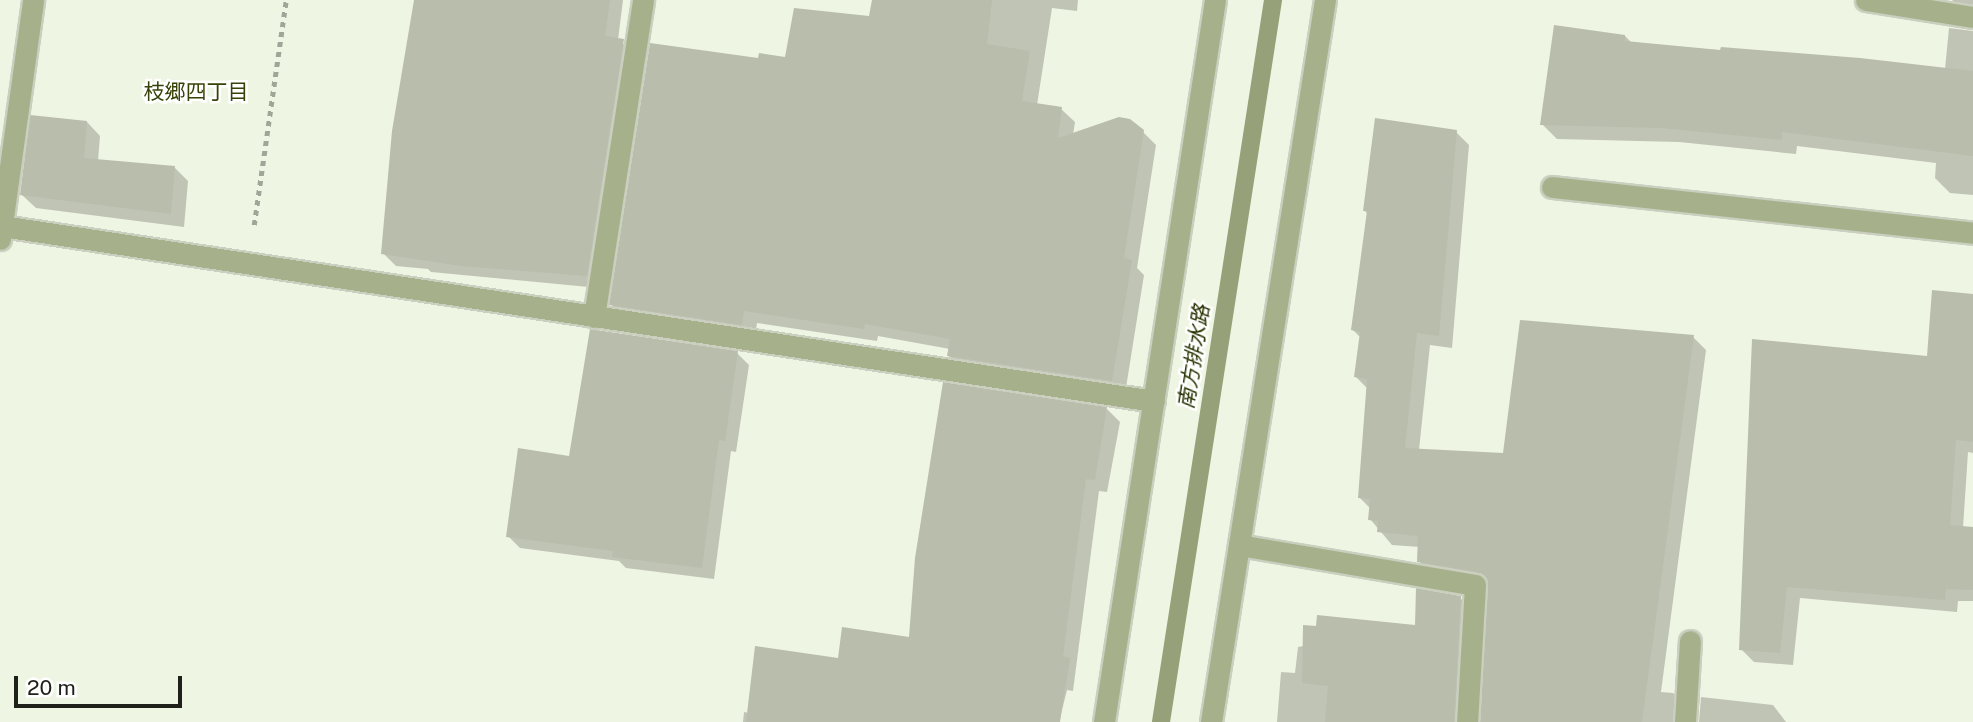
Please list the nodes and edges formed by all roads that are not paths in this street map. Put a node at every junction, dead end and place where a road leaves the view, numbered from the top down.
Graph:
1 (33, 0) edge
2 (643, 0) edge
3 (1215, 0) edge
4 (1325, 0) edge
5 (1866, 0) edge
6 (1973, 17) edge
7 (1552, 187) dead end
8 (1973, 233) edge
9 (1, 234) edge
10 (594, 317) junction
11 (1154, 401) junction
12 (1239, 545) junction
13 (1690, 641) dead end
14 (1104, 722) edge
15 (1211, 722) edge
16 (1467, 722) edge
17 (1685, 722) edge

1 - 9 street
2 - 10 street
3 - 11 street
4 - 12 street
5 - 6 street
7 - 8 street
9 - 10 street
10 - 11 street
11 - 14 street
12 - 15 street
12 - 16 street
13 - 17 street

